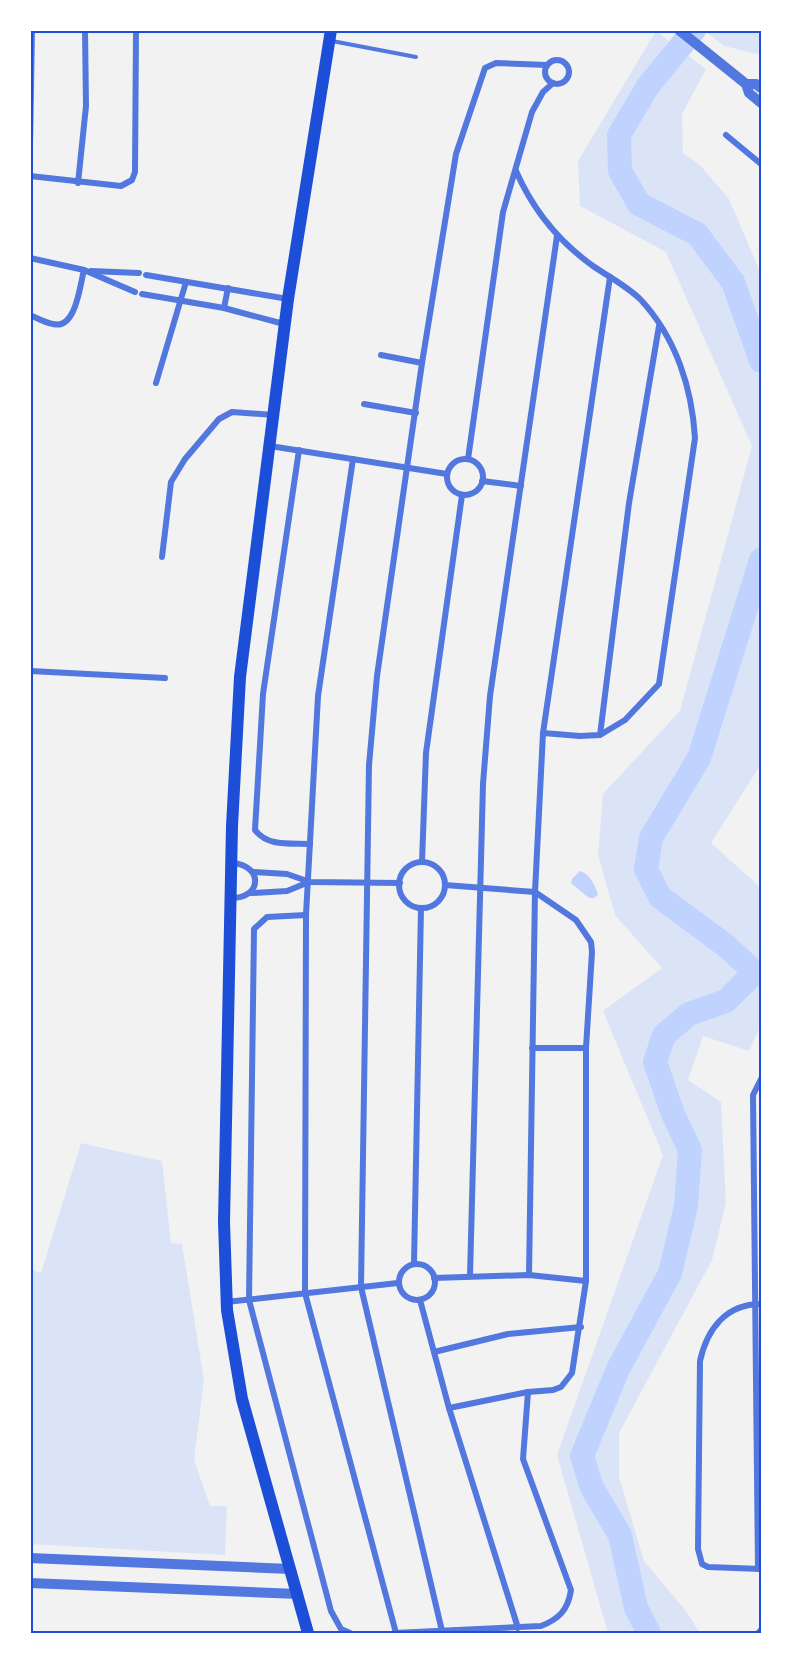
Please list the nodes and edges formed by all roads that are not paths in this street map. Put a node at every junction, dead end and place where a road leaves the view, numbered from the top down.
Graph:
1 (32, 30) edge
2 (85, 30) edge
3 (136, 30) edge
4 (679, 30) edge
5 (330, 35) edge
6 (416, 57) dead end
7 (547, 65) junction
8 (553, 82) junction
9 (746, 84) junction
10 (761, 88) edge
11 (761, 104) edge
12 (726, 135) dead end
13 (30, 145) edge
14 (761, 164) edge
15 (516, 171) junction
16 (30, 176) edge
17 (78, 183) junction
18 (557, 236) junction
19 (30, 258) edge
20 (84, 270) junction
21 (610, 277) junction
22 (186, 282) junction
23 (228, 288) junction
24 (288, 299) junction
25 (183, 300) junction
26 (224, 308) junction
27 (30, 315) edge
28 (284, 324) junction
29 (659, 324) junction
30 (381, 355) dead end
31 (422, 363) junction
32 (156, 383) dead end
33 (364, 404) dead end
34 (416, 413) junction
35 (274, 415) junction
36 (270, 446) junction
37 (298, 450) junction
38 (353, 459) junction
39 (468, 459) junction
40 (409, 468) junction
41 (447, 474) junction
42 (482, 481) junction
43 (520, 486) junction
44 (462, 495) junction
45 (162, 557) dead end
46 (30, 671) edge
47 (165, 678) dead end
48 (543, 733) junction
49 (600, 735) junction
50 (310, 844) junction
51 (232, 862) junction
52 (422, 862) junction
53 (254, 872) junction
54 (310, 882) junction
55 (367, 883) junction
56 (399, 883) junction
57 (445, 885) junction
58 (481, 888) junction
59 (252, 892) junction
60 (535, 892) junction
61 (231, 898) junction
62 (421, 908) junction
63 (306, 915) junction
64 (532, 1048) junction
65 (586, 1048) junction
66 (761, 1079) edge
67 (414, 1264) junction
68 (529, 1275) junction
69 (470, 1276) junction
70 (434, 1278) junction
71 (586, 1281) junction
72 (398, 1283) junction
73 (361, 1287) junction
74 (305, 1293) junction
75 (249, 1300) junction
76 (420, 1300) junction
77 (226, 1302) junction
78 (758, 1304) edge
79 (581, 1328) junction
80 (434, 1352) junction
81 (528, 1392) junction
82 (449, 1408) junction
83 (30, 1558) edge
84 (290, 1569) junction
85 (759, 1569) edge
86 (30, 1583) edge
87 (298, 1594) junction
88 (518, 1628) junction
89 (442, 1630) junction
90 (308, 1633) edge
91 (350, 1633) edge
92 (395, 1633) edge

1 - 13 street
2 - 17 street
3 - 17 street
4 - 9 street
5 - 6 lane
5 - 24 main road
7 - 8 street
7 - 8 street
7 - 31 street
8 - 15 street
9 - 10 street
9 - 11 street
12 - 14 street
15 - 18 street
15 - 39 street
16 - 17 street
18 - 21 street
18 - 43 street
19 - 20 street
20 - 22 street
20 - 25 street
20 - 27 street
21 - 29 street
21 - 48 street
22 - 23 street
22 - 25 street
23 - 24 street
23 - 26 street
24 - 28 main road
25 - 26 street
25 - 32 street
26 - 28 street
28 - 35 main road
29 - 49 street
29 - 49 street
30 - 31 street
31 - 34 street
33 - 34 street
34 - 40 street
35 - 36 main road
35 - 45 street
36 - 37 street
36 - 51 main road
37 - 38 street
37 - 50 street
38 - 40 street
38 - 50 street
39 - 41 street
39 - 42 street
40 - 41 street
40 - 55 street
41 - 44 street
42 - 43 street
42 - 44 street
43 - 58 street
44 - 52 street
46 - 47 street
48 - 49 street
48 - 60 street
50 - 54 street
51 - 53 street
51 - 61 main road
52 - 56 street
52 - 57 street
53 - 54 street
53 - 59 street
54 - 55 street
54 - 59 street
54 - 63 street
55 - 56 street
55 - 73 street
56 - 62 street
57 - 58 street
57 - 62 street
58 - 60 street
58 - 69 street
59 - 61 street
60 - 64 street
60 - 65 street
61 - 77 main road
62 - 67 street
63 - 74 street
63 - 75 street
64 - 65 street
64 - 68 street
65 - 71 street
66 - 78 street
67 - 70 street
67 - 72 street
68 - 69 street
68 - 71 street
69 - 70 street
70 - 76 street
71 - 79 street
72 - 73 street
72 - 76 street
73 - 74 street
73 - 89 street
74 - 75 street
74 - 92 street
75 - 77 street
75 - 91 street
76 - 80 street
77 - 84 main road
78 - 85 street
78 - 85 street
79 - 80 street
79 - 81 street
80 - 82 street
81 - 82 street
81 - 88 street
82 - 88 street
83 - 84 street
84 - 87 main road
86 - 87 street
87 - 90 main road
88 - 89 street
89 - 92 street

